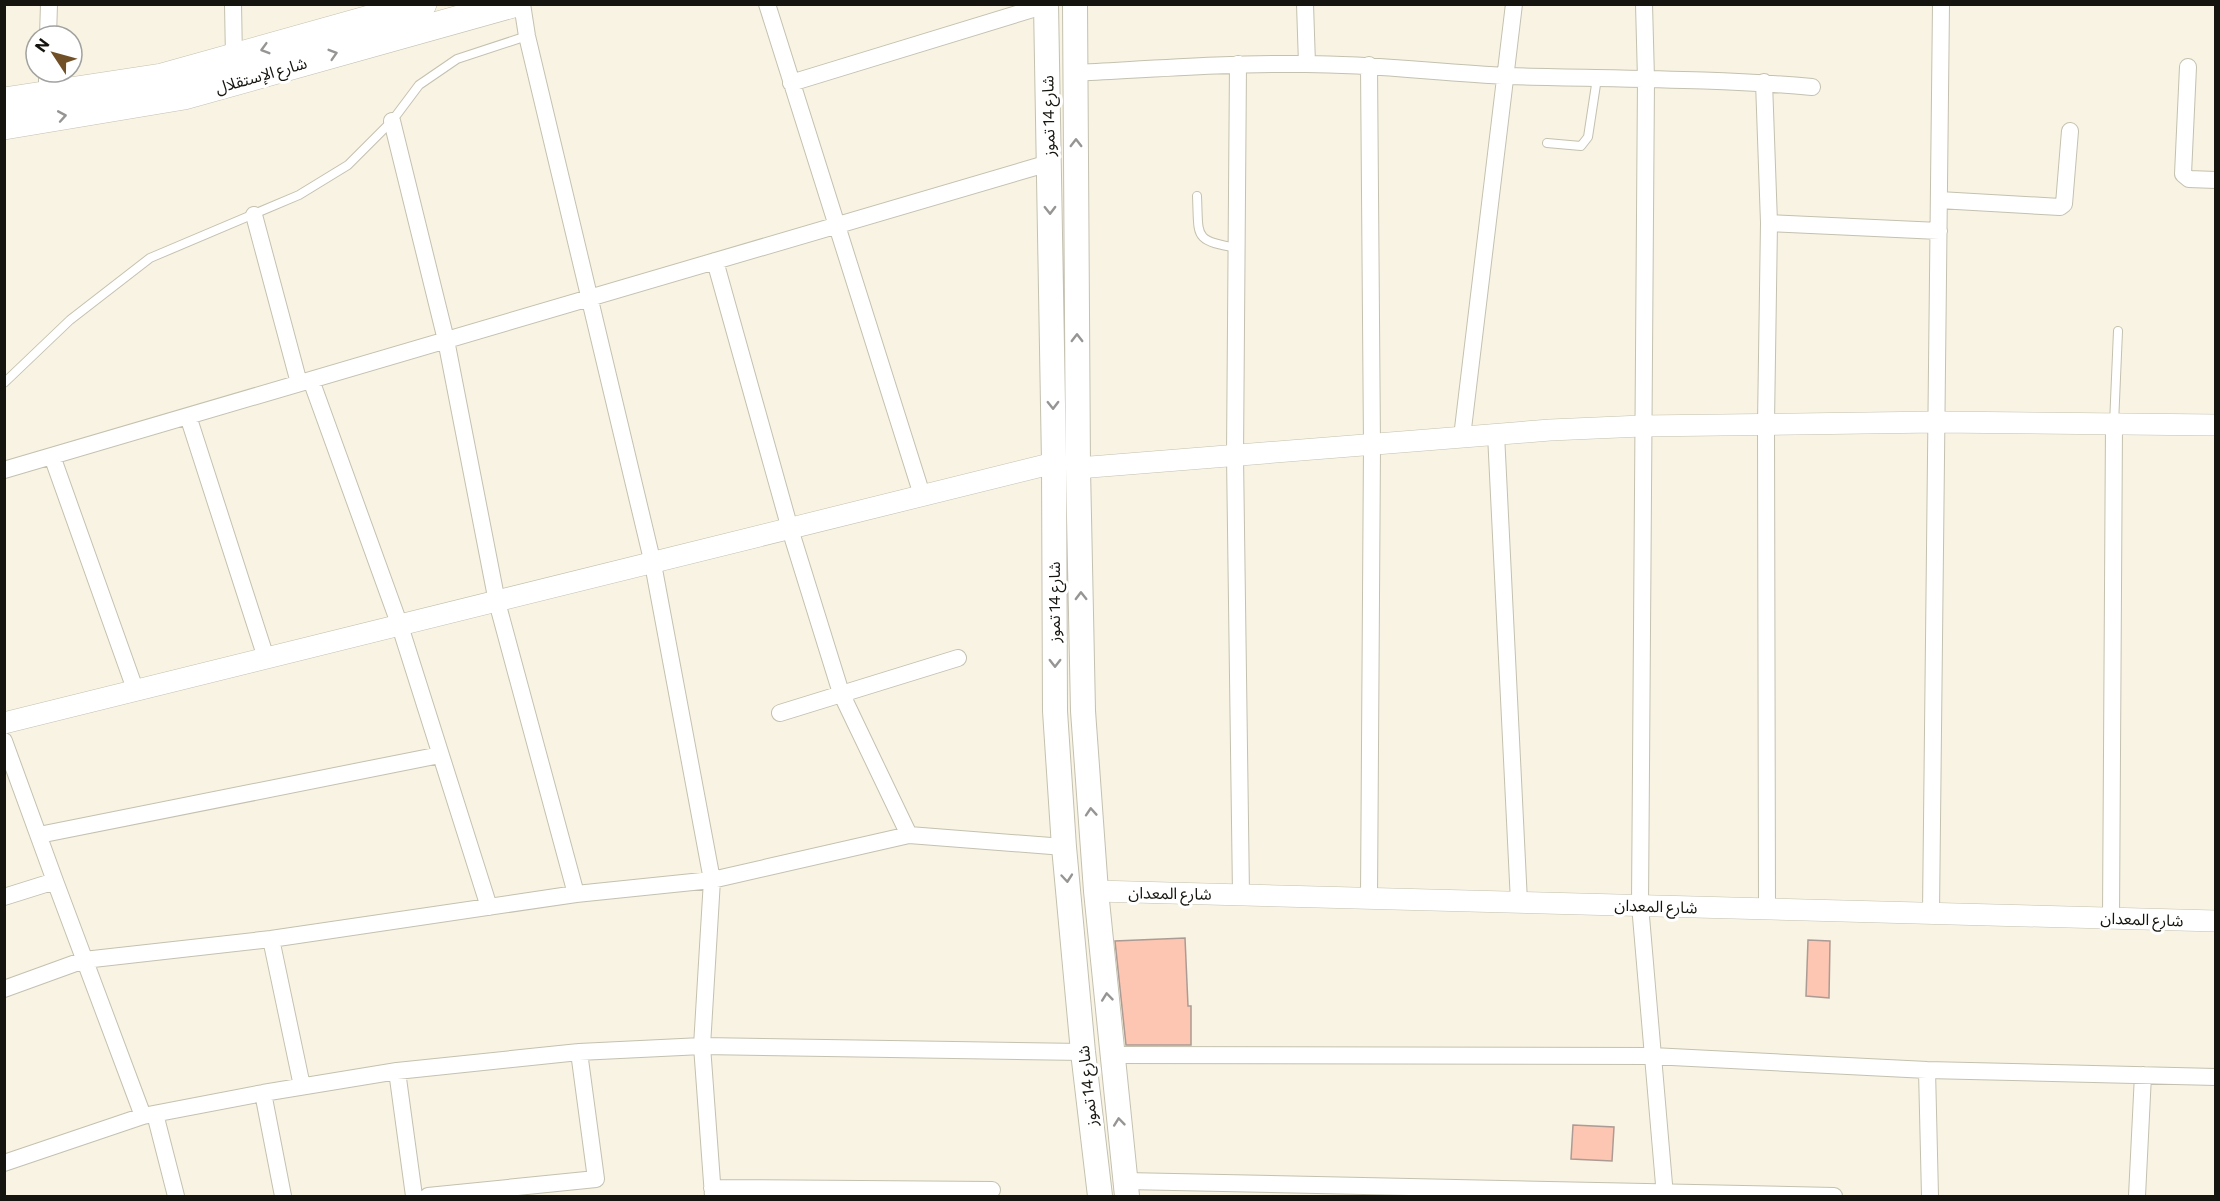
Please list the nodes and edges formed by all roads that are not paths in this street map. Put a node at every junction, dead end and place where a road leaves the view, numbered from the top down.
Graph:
1 (49, 4) edge
2 (234, 4) edge
3 (423, 4) edge
4 (513, 4) edge
5 (522, 4) edge
6 (767, 4) edge
7 (1075, 4) edge
8 (1305, 4) edge
9 (1514, 4) edge
10 (1644, 4) edge
11 (1941, 4) edge
12 (1046, 5) edge
13 (390, 8) edge
14 (48, 24) edge
15 (526, 36) junction
16 (234, 58) junction
17 (1238, 64) junction
18 (1307, 64) junction
19 (1369, 65) junction
20 (2188, 67) dead end
21 (1075, 73) junction
22 (1507, 76) junction
23 (1597, 78) junction
24 (1646, 79) junction
25 (84, 81) edge
26 (1764, 82) junction
27 (791, 83) junction
28 (45, 84) edge
29 (1812, 87) dead end
30 (4, 101) edge
31 (392, 121) junction
32 (4, 126) edge
33 (2070, 131) dead end
34 (1547, 143) dead end
35 (1049, 163) junction
36 (2216, 180) edge
37 (1197, 196) dead end
38 (1939, 200) junction
39 (254, 215) junction
40 (1769, 223) junction
41 (836, 225) junction
42 (1939, 231) junction
43 (1237, 248) junction
44 (715, 261) junction
45 (588, 298) junction
46 (2118, 331) dead end
47 (447, 340) junction
48 (305, 382) junction
49 (4, 383) edge
50 (188, 416) junction
51 (1937, 422) junction
52 (1766, 423) junction
53 (2114, 425) junction
54 (2216, 425) edge
55 (1642, 426) junction
56 (1496, 434) junction
57 (1462, 437) junction
58 (1372, 446) junction
59 (52, 456) junction
60 (1235, 456) junction
61 (1054, 464) junction
62 (1078, 468) junction
63 (4, 470) edge
64 (922, 495) junction
65 (790, 529) junction
66 (653, 564) junction
67 (497, 602) junction
68 (400, 626) junction
69 (266, 658) junction
70 (958, 658) dead end
71 (135, 689) junction
72 (841, 693) junction
73 (780, 713) dead end
74 (4, 723) edge
75 (4, 741) edge
76 (440, 756) junction
77 (39, 835) junction
78 (909, 835) junction
79 (1064, 847) junction
80 (712, 880) junction
81 (55, 881) junction
82 (1096, 891) junction
83 (576, 894) junction
84 (1241, 895) junction
85 (4, 897) edge
86 (1369, 898) junction
87 (1519, 902) junction
88 (1640, 905) junction
89 (489, 907) junction
90 (1767, 909) junction
91 (1931, 913) junction
92 (2111, 918) junction
93 (2216, 921) edge
94 (272, 939) junction
95 (84, 960) junction
96 (4, 989) edge
97 (702, 1046) junction
98 (579, 1052) junction
99 (1083, 1052) junction
100 (1112, 1055) junction
101 (1652, 1056) junction
102 (1927, 1070) junction
103 (397, 1071) junction
104 (2143, 1075) junction
105 (2216, 1077) edge
106 (302, 1086) junction
107 (262, 1093) junction
108 (149, 1115) junction
109 (4, 1163) edge
110 (1126, 1189) edge
111 (992, 1190) dead end
112 (712, 1192) edge
113 (849, 1193) edge
114 (1541, 1193) edge
115 (1665, 1195) edge
116 (176, 1197) edge
117 (283, 1197) edge
118 (414, 1197) edge
119 (428, 1197) edge
120 (1100, 1197) edge
121 (1834, 1197) edge
122 (1930, 1197) edge
123 (2137, 1197) edge

1 - 14 street
2 - 16 street
3 - 13 main road, شارع الإستقلال
32 -> 4 main road, شارع الإستقلال
5 - 15 street
6 - 27 street
7 - 21 main road, شارع 14 تموز
8 - 18 street
9 - 22 street
10 - 24 street
11 - 38 street
12 - 27 street
12 - 35 main road, شارع 14 تموز
13 -> 16 main road, شارع الإستقلال
15 - 31 lane
15 - 45 street
16 - 25 main road, شارع الإستقلال
17 - 18 street
17 - 21 street
17 - 43 street
18 - 19 street
19 - 22 street
19 - 58 street
20 - 36 street
62 -> 21 main road, شارع 14 تموز
22 - 23 street
22 - 57 street
23 - 24 street
23 - 34 lane
24 - 26 street
24 - 55 street
26 - 29 street
26 - 40 street
27 - 41 street
28 - 30 main road, شارع الإستقلال
31 - 39 lane
31 - 47 street
33 - 38 street
35 - 41 street
35 -> 61 main road, شارع 14 تموز
37 - 43 lane
38 - 42 street
39 - 48 street
39 - 49 lane
40 - 42 street
40 - 52 street
41 - 44 street
41 - 64 street
42 - 51 street
43 - 60 street
44 - 45 street
44 - 65 street
45 - 47 street
45 - 66 street
46 - 53 lane
47 - 48 street
47 - 67 street
48 - 50 street
48 - 68 street
50 - 59 street
50 - 69 street
51 - 52 street
51 - 53 street
51 - 91 street
52 - 55 street
52 - 90 street
53 - 54 street
53 - 92 street
55 - 56 street
55 - 88 street
56 - 57 street
56 - 87 street
57 - 58 street
58 - 60 street
58 - 86 street
59 - 63 street
59 - 71 street
60 - 62 street
60 - 84 street
61 - 64 street
61 -> 79 main road, شارع 14 تموز
82 -> 62 main road, شارع 14 تموز
64 - 65 street
65 - 66 street
65 - 72 street
66 - 67 street
66 - 80 street
67 - 68 street
67 - 83 street
68 - 69 street
68 - 76 street
69 - 71 street
70 - 72 street
71 - 74 street
72 - 73 street
72 - 78 street
75 - 77 street
76 - 77 street
76 - 89 street
77 - 81 street
78 - 79 street
78 - 80 street
79 -> 99 main road, شارع 14 تموز
80 - 83 street
80 - 97 street
81 - 85 street
81 - 95 street
82 - 84 street, شارع المعدان
100 -> 82 main road, شارع 14 تموز
83 - 89 street
84 - 86 street, شارع المعدان
86 - 87 street, شارع المعدان
87 - 88 street, شارع المعدان
88 - 90 street, شارع المعدان
88 - 101 street
89 - 94 street
90 - 91 street, شارع المعدان
91 - 92 street, شارع المعدان
92 - 93 street, شارع المعدان
94 - 95 street
94 - 106 street
95 - 96 street
95 - 108 street
97 - 98 street
97 - 99 street
97 - 112 street
98 - 103 street
98 - 119 street
99 - 120 main road, شارع 14 تموز
100 - 101 street
110 -> 100 main road, شارع 14 تموز
101 - 102 street
101 - 115 street
102 - 104 street
102 - 122 street
103 - 106 street
103 - 118 street
104 - 105 street
104 - 123 street
106 - 107 street
107 - 108 street
107 - 117 street
108 - 109 street
108 - 116 street
110 - 114 street
111 - 113 street
112 - 113 street
114 - 115 street
115 - 121 street

